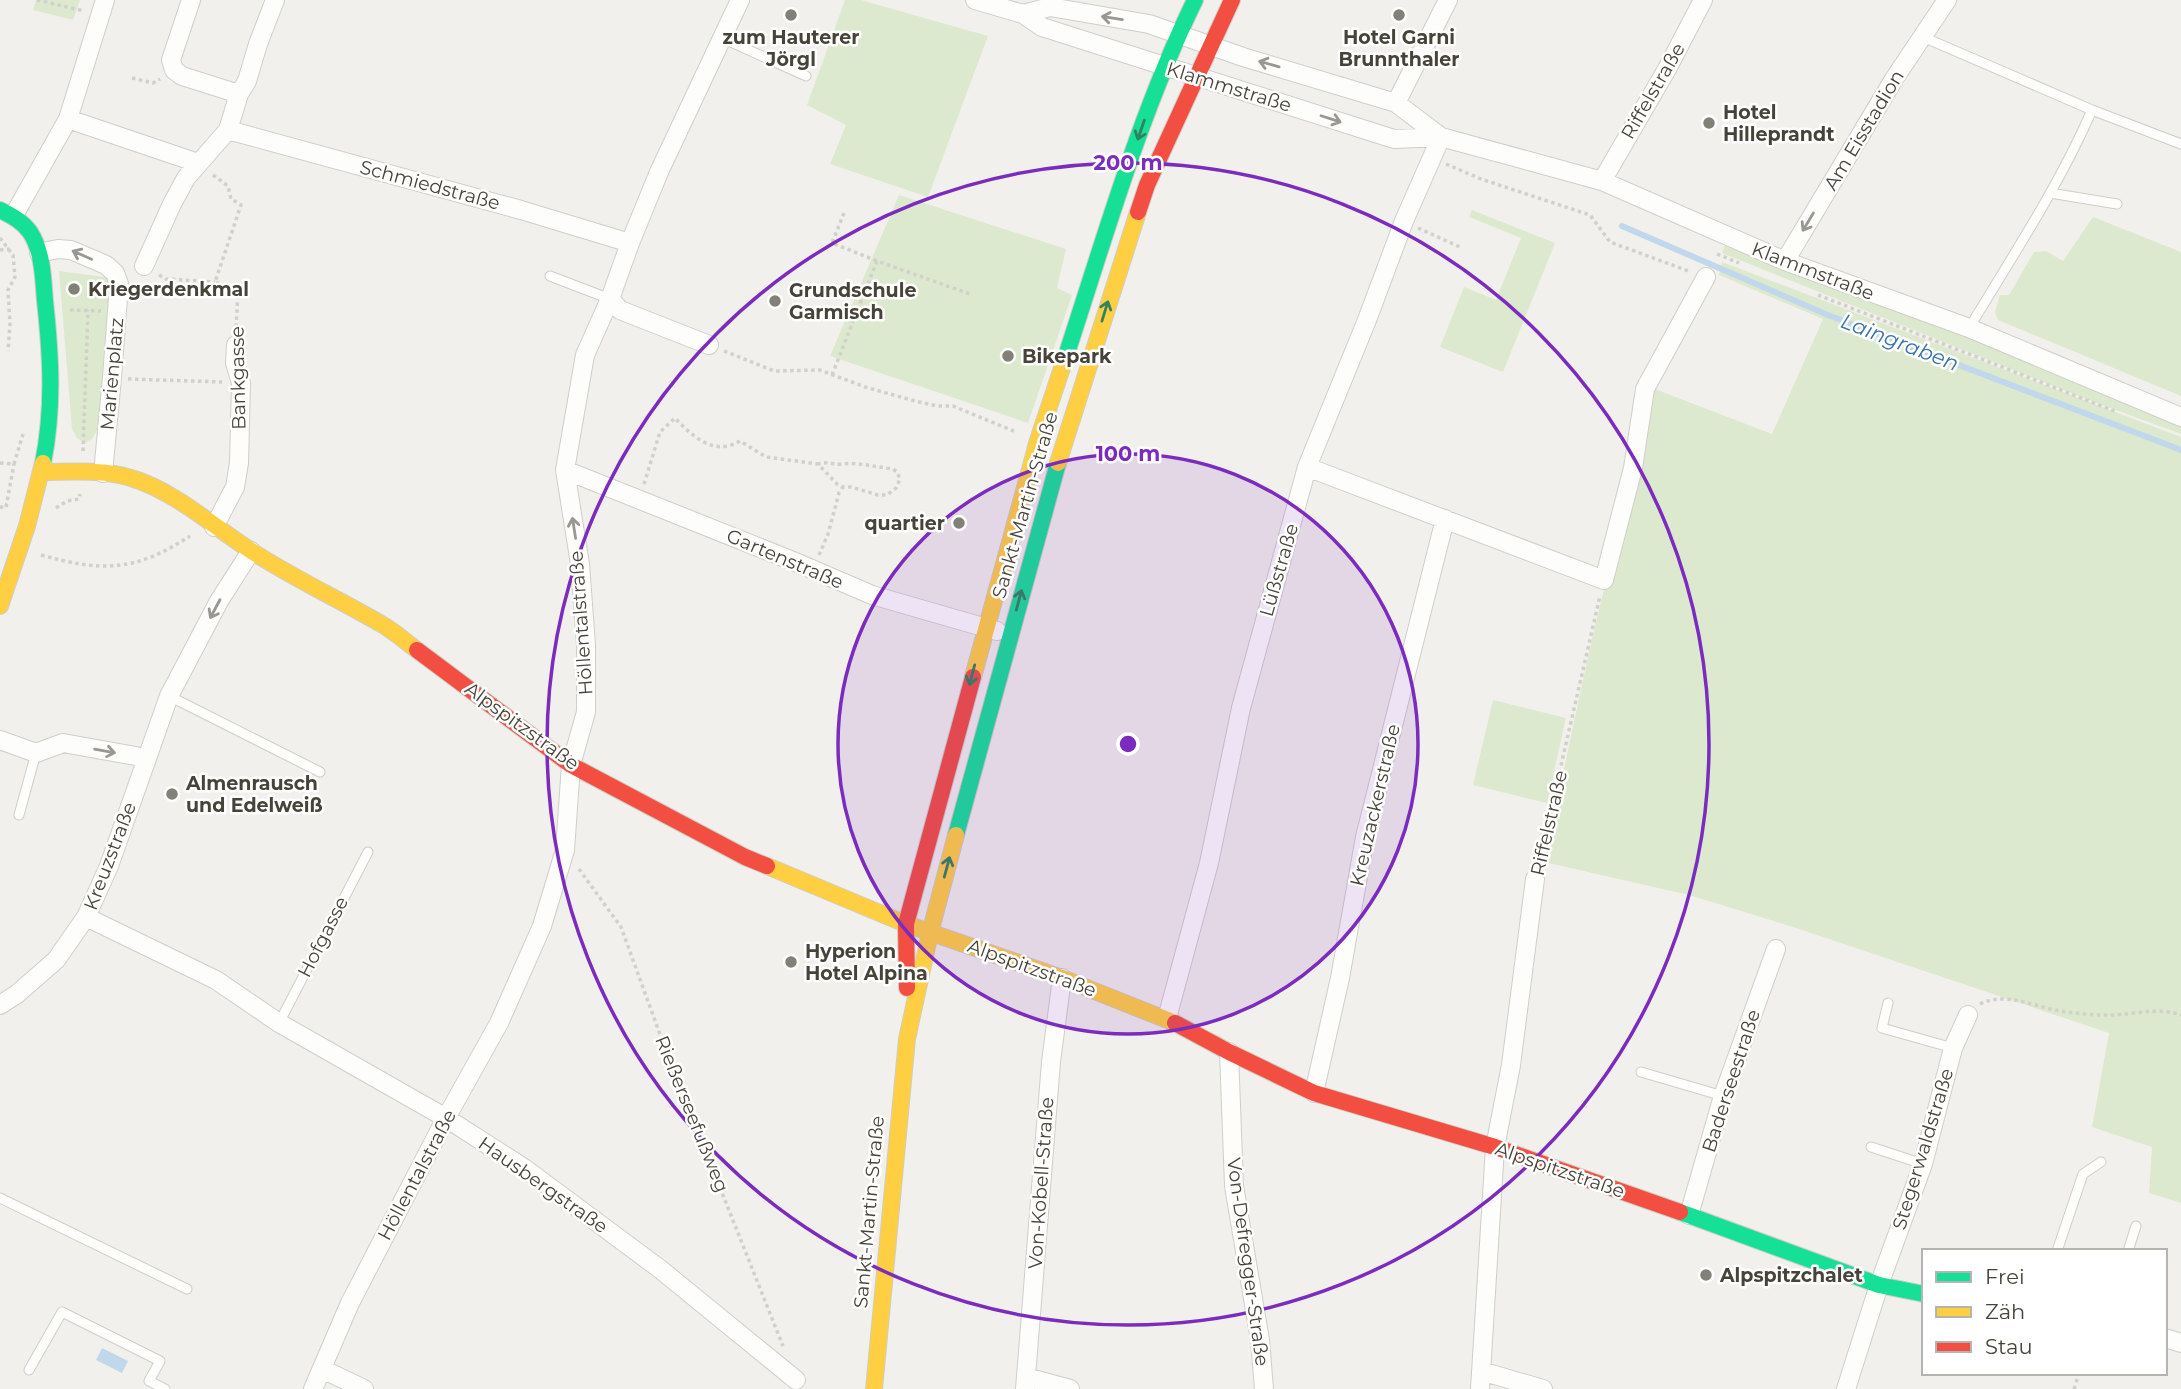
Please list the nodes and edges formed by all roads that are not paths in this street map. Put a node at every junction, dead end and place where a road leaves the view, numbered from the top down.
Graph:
1 (191, 0) edge
2 (275, 0) edge
3 (740, 0) edge
4 (975, 0) edge
5 (1195, 0) edge
6 (1232, 0) edge
7 (1448, 0) edge
8 (1703, 0) edge
9 (1947, 0) edge
10 (103, 8) edge
11 (1023, 14) junction
12 (1178, 35) junction
13 (722, 37) junction
14 (1923, 37) junction
15 (1210, 46) junction
16 (1164, 66) junction
17 (806, 76) dead end
18 (1196, 76) junction
19 (239, 94) junction
20 (1396, 103) junction
21 (2092, 110) junction
22 (68, 119) junction
23 (228, 130) junction
24 (1441, 137) junction
25 (2181, 144) edge
26 (198, 163) junction
27 (1602, 181) junction
28 (2050, 193) junction
29 (2118, 204) dead end
30 (7, 212) edge
31 (630, 243) junction
32 (39, 253) junction
33 (1785, 261) junction
34 (144, 266) road end
35 (550, 276) dead end
36 (1706, 277) road end
37 (610, 299) junction
38 (1969, 328) junction
39 (236, 345) road end
40 (709, 345) road end
41 (2181, 417) edge
42 (1307, 467) junction
43 (565, 470) junction
44 (41, 472) junction
45 (103, 473) junction
46 (1445, 519) junction
47 (207, 522) junction
48 (251, 551) junction
49 (0, 606) edge
50 (985, 628) junction
51 (1010, 634) junction
52 (169, 696) junction
53 (0, 740) edge
54 (36, 753) junction
55 (147, 758) junction
56 (571, 765) junction
57 (320, 772) dead end
58 (19, 815) dead end
59 (368, 852) dead end
60 (1535, 879) road end
61 (86, 917) junction
62 (906, 924) junction
63 (930, 933) junction
64 (1776, 949) dead end
65 (1062, 978) junction
66 (1888, 1003) dead end
67 (0, 1004) edge
68 (1968, 1015) road end
69 (1167, 1018) junction
70 (279, 1023) junction
71 (907, 1039) junction
72 (1953, 1048) junction
73 (1229, 1052) junction
74 (1641, 1072) dead end
75 (1314, 1093) junction
76 (1723, 1096) junction
77 (446, 1118) junction
78 (1871, 1146) dead end
79 (1495, 1147) junction
80 (2101, 1162) dead end
81 (1923, 1164) junction
82 (0, 1198) edge
83 (1689, 1215) junction
84 (2136, 1226) dead end
85 (2058, 1249) edge
86 (2130, 1249) edge
87 (1880, 1285) junction
88 (187, 1289) dead end
89 (1922, 1294) edge
90 (322, 1369) junction
91 (29, 1370) dead end
92 (796, 1380) road end
93 (1480, 1380) edge
94 (1026, 1383) edge
95 (165, 1389) edge
96 (313, 1389) edge
97 (364, 1389) edge
98 (874, 1389) edge
99 (1070, 1389) edge
100 (1265, 1389) edge
101 (1543, 1389) edge
102 (1846, 1389) edge

1 - 19 street
2 - 19 street
3 - 13 street, Höllentalstraße
4 - 11 street, Klammstraße
5 - 12 main road, Sankt-Martin-Straße
6 - 15 main road, Sankt-Martin-Straße
7 - 20 street
8 - 27 street, Riffelstraße
9 - 14 street, Am Eisstadion
10 - 22 street
12 -> 11 street, Klammstraße
11 - 16 street, Klammstraße
12 - 15 street, Klammstraße
12 - 16 main road, Sankt-Martin-Straße
13 - 17 lane
13 - 31 street, Höllentalstraße
14 - 21 lane
14 -> 33 street, Am Eisstadion
15 - 18 main road, Sankt-Martin-Straße
20 -> 15 street, Klammstraße
16 - 18 street, Klammstraße
16 -> 50 main road, Sankt-Martin-Straße
18 -> 24 street, Klammstraße
51 -> 18 main road, Sankt-Martin-Straße
19 - 23 street
20 - 24 street, Klammstraße
21 - 25 lane
21 - 28 lane
22 - 26 street
22 - 30 street
23 - 26 street
23 - 31 street, Schmiedstraße
24 - 27 street, Klammstraße
24 - 42 street, Lüßstraße
26 - 34 street
27 - 33 street, Klammstraße
28 - 29 lane
28 - 38 lane
30 - 32 main road
31 - 37 street, Höllentalstraße
32 - 44 main road
45 -> 32 street, Marienplatz
33 - 38 street, Klammstraße
35 - 37 lane
36 - 46 street
37 - 40 street
37 - 43 street, Höllentalstraße
38 - 41 street, Klammstraße
39 - 47 street, Bankgasse
42 - 46 street
42 - 69 street, Lüßstraße
43 - 50 street, Gartenstraße
56 -> 43 street, Höllentalstraße
44 - 45 main road
44 - 49 main road
45 - 47 main road
46 - 75 street, Kreuzackerstraße
47 - 48 main road, Alpspitzstraße
48 -> 52 street, Kreuzstraße
48 - 56 main road, Alpspitzstraße
50 - 51 street, Gartenstraße
50 -> 62 main road, Sankt-Martin-Straße
63 -> 51 main road, Sankt-Martin-Straße
52 - 55 street, Kreuzstraße
52 - 57 lane
53 - 54 street
54 -> 55 street
54 - 58 lane
55 - 61 street, Kreuzstraße
56 - 62 main road, Alpspitzstraße
56 - 77 street, Höllentalstraße
59 - 70 lane, Hofgasse
60 - 79 street, Riffelstraße
61 - 67 street, Kreuzstraße
61 - 70 street, Hausbergstraße
62 - 63 main road, Alpspitzstraße
62 - 71 main road, Sankt-Martin-Straße
63 - 65 main road, Alpspitzstraße
63 - 71 main road, Sankt-Martin-Straße
64 - 76 street, Baderseestraße
65 - 69 main road, Alpspitzstraße
65 - 94 street, Von-Kobell-Straße
66 - 72 lane
68 - 72 street, Stegerwaldstraße
69 - 73 main road, Alpspitzstraße
70 - 77 street, Hausbergstraße
71 - 98 main road, Sankt-Martin-Straße
72 - 81 street, Stegerwaldstraße
73 - 75 main road, Alpspitzstraße
73 - 100 street, Von-Defregger-Straße
74 - 76 lane
75 - 79 main road, Alpspitzstraße
76 - 83 street, Baderseestraße
77 - 90 street, Höllentalstraße
77 - 92 street, Hausbergstraße
78 - 81 lane
79 - 83 main road, Alpspitzstraße
79 - 93 street, Riffelstraße
80 - 85 lane
81 - 87 street, Stegerwaldstraße
82 - 88 lane
83 - 87 main road, Alpspitzstraße
84 - 86 lane
87 - 89 main road, Alpspitzstraße
87 - 102 street, Stegerwaldstraße
90 - 96 street, Höllentalstraße
90 - 97 street
91 - 95 lane
93 - 101 street
94 - 99 street

